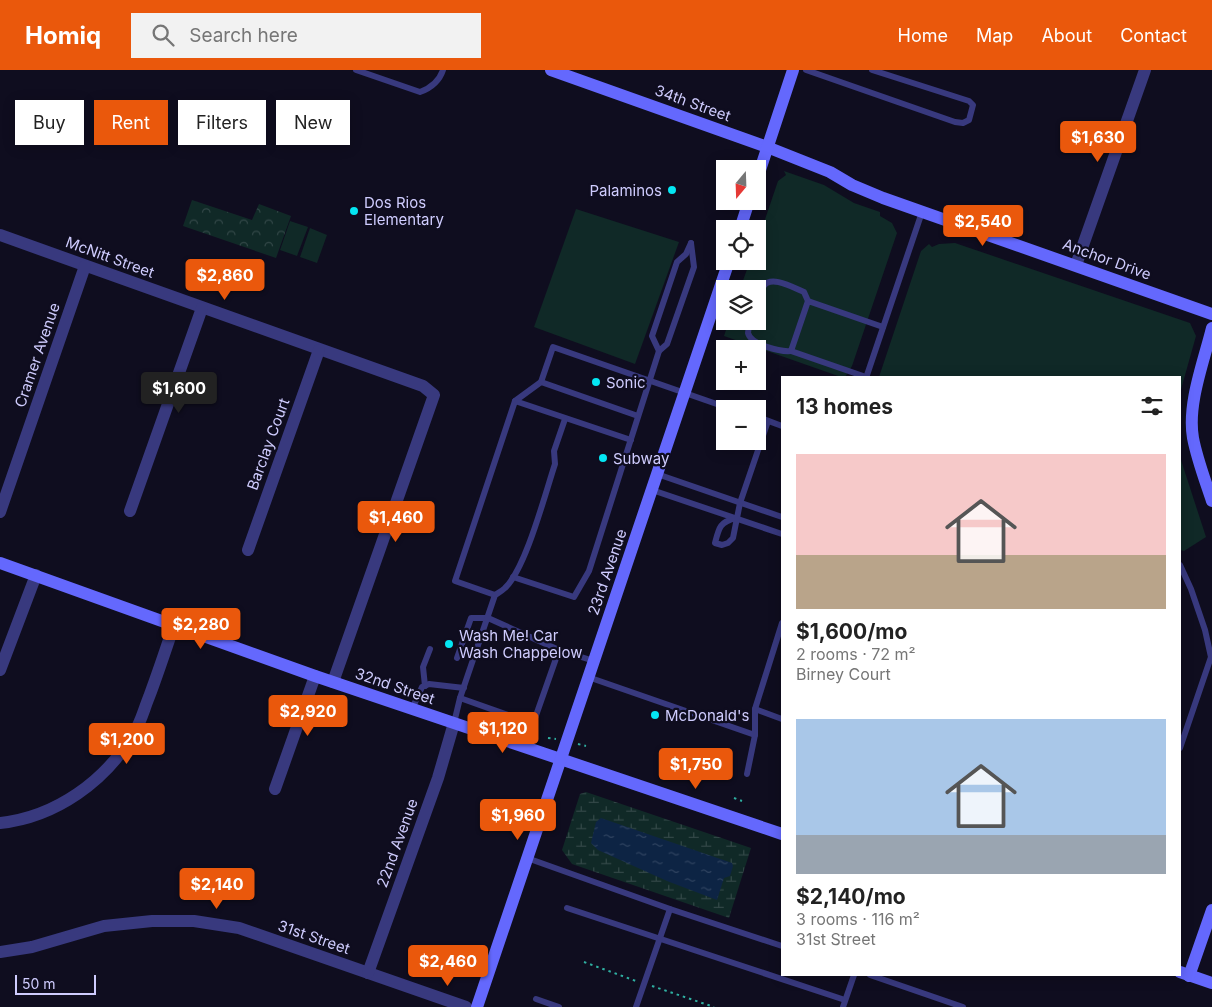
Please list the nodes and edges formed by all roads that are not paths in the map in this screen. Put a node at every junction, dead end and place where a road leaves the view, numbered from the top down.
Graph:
1 (356, 70) edge
2 (443, 70) edge
3 (551, 70) edge
4 (794, 70) edge
5 (806, 70) edge
6 (872, 70) edge
7 (1145, 70) edge
8 (767, 147) junction
9 (763, 160) edge
10 (922, 212) junction
11 (0, 235) edge
12 (1076, 265) junction
13 (85, 266) junction
14 (726, 270) edge
15 (766, 285) edge
16 (808, 301) junction
17 (202, 308) junction
18 (1212, 314) edge
19 (883, 327) junction
20 (1212, 328) edge
21 (748, 330) edge
22 (319, 350) junction
23 (660, 351) junction
24 (791, 351) junction
25 (863, 376) edge
26 (866, 376) edge
27 (650, 381) junction
28 (541, 382) junction
29 (684, 393) junction
30 (515, 401) junction
31 (716, 404) edge
32 (638, 416) junction
33 (565, 419) junction
34 (768, 421) joint
35 (781, 426) edge
36 (631, 440) junction
37 (657, 474) junction
38 (652, 490) junction
39 (1212, 501) edge
40 (740, 502) junction
41 (130, 511) dead end
42 (0, 512) edge
43 (781, 517) edge
44 (736, 518) junction
45 (781, 534) edge
46 (248, 550) dead end
47 (0, 562) edge
48 (1181, 567) edge
49 (36, 575) junction
50 (513, 577) junction
51 (495, 595) junction
52 (488, 618) junction
53 (174, 625) junction
54 (781, 632) edge
55 (430, 649) dead end
56 (559, 650) junction
57 (457, 658) dead end
58 (594, 661) junction
59 (0, 670) edge
60 (316, 676) junction
61 (588, 677) junction
62 (333, 682) junction
63 (425, 686) junction
64 (464, 688) junction
65 (460, 698) junction
66 (412, 709) junction
67 (756, 709) junction
68 (781, 719) edge
69 (454, 723) junction
70 (755, 735) junction
71 (1181, 745) edge
72 (561, 758) junction
73 (747, 774) dead end
74 (275, 789) dead end
75 (0, 823) edge
76 (781, 834) edge
77 (527, 858) junction
78 (567, 908) dead end
79 (670, 909) junction
80 (1212, 910) edge
81 (659, 938) junction
82 (781, 946) edge
83 (0, 952) edge
84 (368, 973) junction
85 (1185, 974) edge
86 (854, 976) edge
87 (873, 976) edge
88 (1212, 984) edge
89 (536, 999) dead end
90 (845, 1000) junction
91 (466, 1007) edge
92 (477, 1007) edge
93 (559, 1007) edge
94 (636, 1007) edge
95 (843, 1007) edge
96 (962, 1007) edge

1 - 2 lane
3 - 8 street, 34th Street
4 - 8 street
5 - 6 lane
7 - 12 street
8 - 9 street
8 - 10 street, Anchor Drive
10 - 12 street, Anchor Drive
10 - 19 lane
11 - 13 street, McNitt Street
12 - 18 street, Anchor Drive
13 - 17 street, McNitt Street
13 - 42 street, Cramer Avenue
14 - 29 street, 23rd Avenue
15 - 16 lane
16 - 19 lane
16 - 24 lane
17 - 22 street, McNitt Street
17 - 41 street
19 - 26 lane
20 - 39 street
21 - 24 lane
22 - 46 street, Barclay Court
22 - 62 street, McNitt Street
23 - 23 lane
23 - 27 lane
24 - 25 lane
27 - 28 lane
27 - 29 lane
27 - 32 lane
28 - 30 lane
28 - 32 lane
29 - 31 lane
29 - 37 street, 23rd Avenue
30 - 33 lane
30 - 51 lane
32 - 36 lane
33 - 36 lane
33 - 50 lane
34 - 35 lane
34 - 40 lane
36 - 50 lane
37 - 38 street, 23rd Avenue
37 - 40 lane
38 - 44 lane
38 - 58 street, 23rd Avenue
40 - 43 lane
40 - 44 lane
44 - 45 lane
47 - 49 street, 32nd Street
48 - 71 lane
49 - 53 street, 32nd Street
49 - 59 street
50 - 51 lane
51 - 52 lane
52 - 56 lane
52 - 57 lane
52 - 64 lane
53 - 60 street, 32nd Street
53 - 75 street
54 - 67 lane
55 - 63 lane
56 - 58 lane
56 - 65 lane
58 - 61 street, 23rd Avenue
60 - 62 street, 32nd Street
60 - 74 street
61 - 70 lane
61 - 72 street, 23rd Avenue
62 - 66 street, 32nd Street
63 - 64 lane
63 - 66 lane
64 - 65 lane
65 - 69 lane
66 - 69 street, 32nd Street
67 - 68 lane
67 - 70 lane
69 - 72 street, 32nd Street
69 - 84 street, 22nd Avenue
70 - 73 lane
72 - 76 street, 32nd Street
72 - 77 street, 23rd Avenue
77 - 79 lane
77 - 92 street, 23rd Avenue
78 - 81 lane
79 - 81 lane
79 - 82 lane
80 - 85 street
81 - 90 lane
81 - 94 lane
83 - 84 street, 31st Street
84 - 91 street, 31st Street
85 - 88 street
86 - 90 lane
87 - 96 lane
89 - 93 lane
90 - 95 lane

